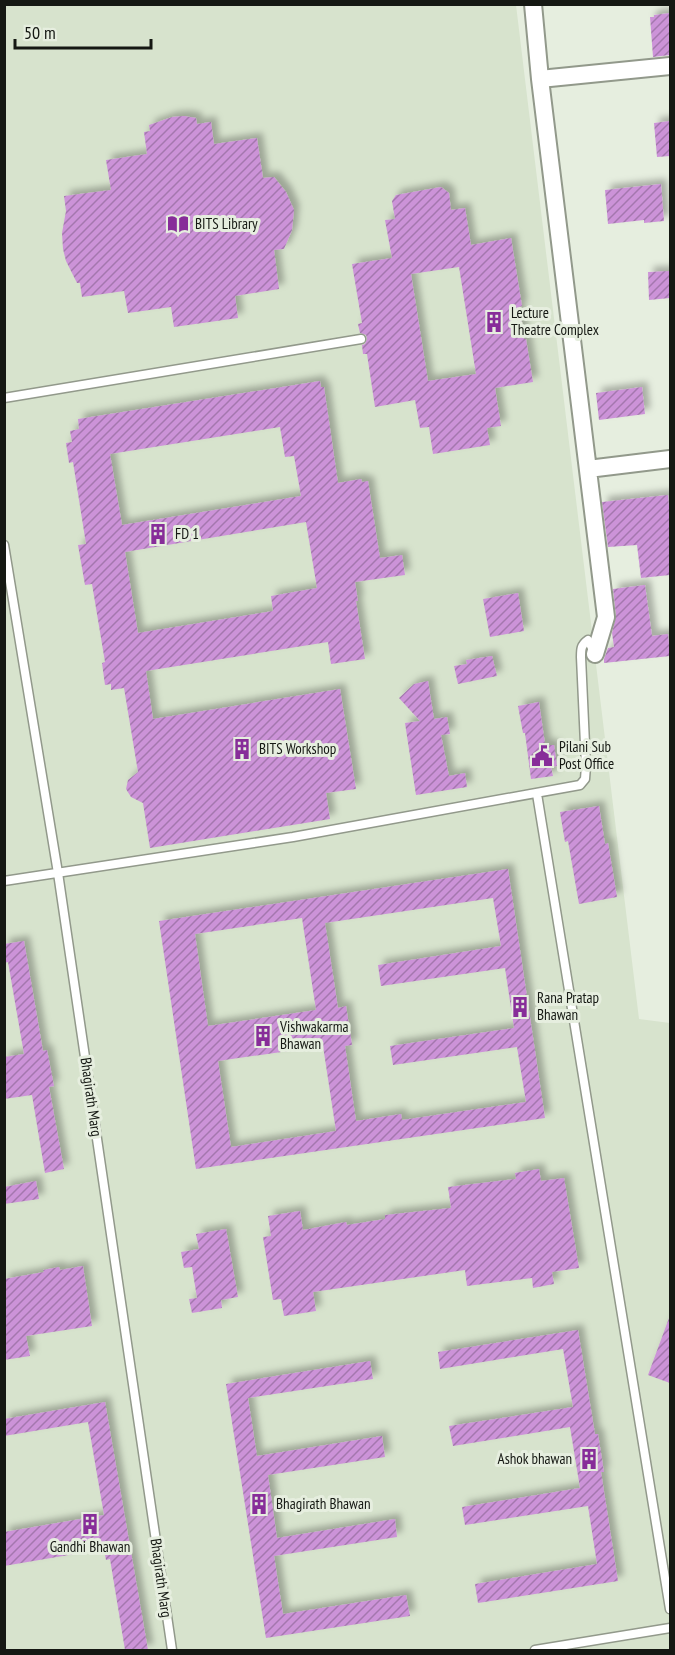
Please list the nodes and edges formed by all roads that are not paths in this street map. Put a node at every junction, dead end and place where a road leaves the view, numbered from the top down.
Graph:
1 (533, 4) edge
2 (670, 66) edge
3 (540, 79) junction
4 (361, 339) dead end
5 (4, 398) edge
6 (670, 459) edge
7 (588, 468) junction
8 (4, 545) edge
9 (595, 654) joint
10 (537, 794) junction
11 (58, 873) junction
12 (4, 881) edge
13 (670, 1609) edge
14 (670, 1628) edge
15 (172, 1650) edge
16 (535, 1650) edge

1 - 3 street
2 - 3 street
3 - 7 street
4 - 5 lane
6 - 7 street
7 - 9 street
8 - 11 lane, Bhagirath Marg
9 - 10 lane
10 - 11 lane
10 - 13 lane
11 - 12 lane
11 - 15 lane, Bhagirath Marg
14 - 16 lane

